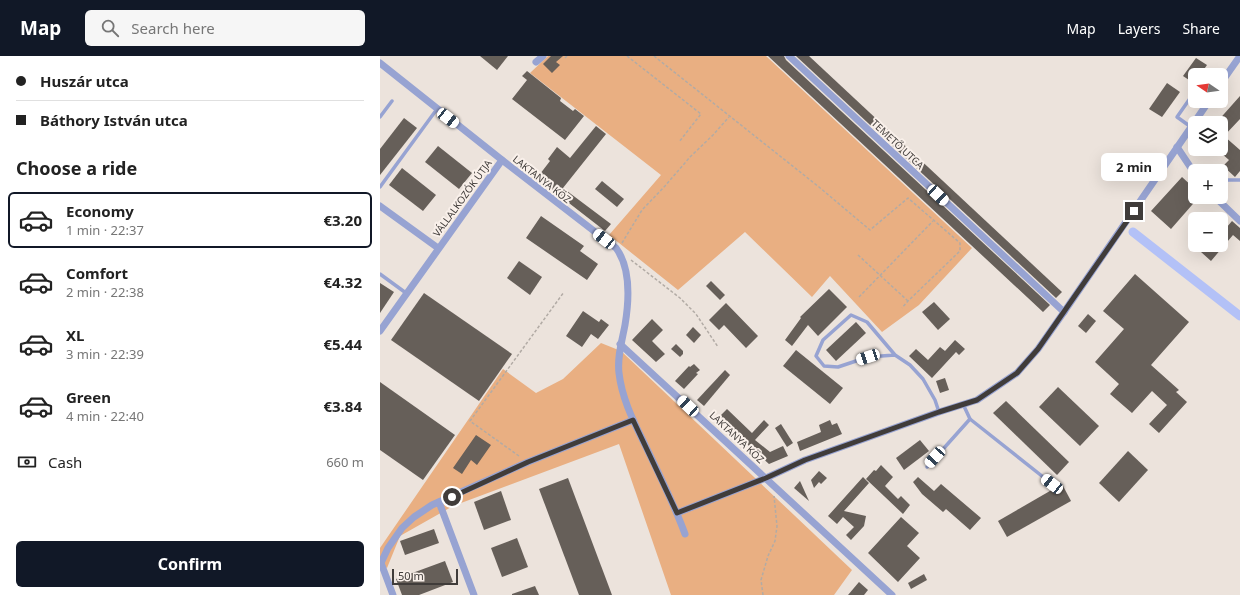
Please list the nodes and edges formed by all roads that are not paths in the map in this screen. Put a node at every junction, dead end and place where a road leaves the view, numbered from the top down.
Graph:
1 (543, 56) edge
2 (790, 56) edge
3 (1240, 56) edge
4 (536, 62) dead end
5 (380, 63) edge
6 (1228, 74) edge
7 (1188, 100) edge
8 (392, 101) dead end
9 (437, 109) junction
10 (380, 117) edge
11 (1188, 125) edge
12 (1188, 131) edge
13 (1177, 147) junction
14 (502, 160) junction
15 (1188, 164) edge
16 (1228, 180) edge
17 (1240, 180) edge
18 (380, 187) edge
19 (1221, 204) edge
20 (380, 206) edge
21 (1240, 221) edge
22 (438, 248) junction
23 (380, 274) edge
24 (406, 293) junction
25 (1064, 312) junction
26 (380, 331) edge
27 (620, 344) junction
28 (896, 356) junction
29 (963, 404) junction
30 (939, 412) junction
31 (970, 419) junction
32 (633, 420) junction
33 (927, 467) dead end
34 (766, 478) junction
35 (1052, 484) dead end
36 (439, 502) junction
37 (677, 513) junction
38 (685, 534) dead end
39 (381, 564) edge
40 (393, 595) edge
41 (474, 595) edge
42 (892, 595) edge

1 - 4 street
2 - 25 street, TEMETŐ UTCA
3 - 6 street
5 - 9 street, LAKTANYA KÖZ
7 - 11 lane
8 - 10 lane
9 - 14 street, LAKTANYA KÖZ
9 - 18 lane
12 - 13 street
13 - 15 street
13 - 25 street
14 - 22 street, VÁLLALKOZÓK ÚTJA
14 - 27 street, LAKTANYA KÖZ
16 - 17 lane
19 - 21 street
20 - 22 street, VÁLLALKOZÓK ÚTJA
22 - 24 street, VÁLLALKOZÓK ÚTJA
23 - 24 lane
24 - 26 street, VÁLLALKOZÓK ÚTJA
25 - 29 street
27 - 32 street, LAKTANYA KÖZ
27 - 34 street, LAKTANYA KÖZ
28 - 28 lane
28 - 30 lane
29 - 30 street
29 - 31 lane
30 - 34 street
31 - 33 lane
31 - 35 lane
32 - 36 street
32 - 37 street, LAKTANYA KÖZ
34 - 37 street
34 - 42 street, LAKTANYA KÖZ
36 - 39 street
36 - 41 street
37 - 38 street, LAKTANYA KÖZ
39 - 40 street

